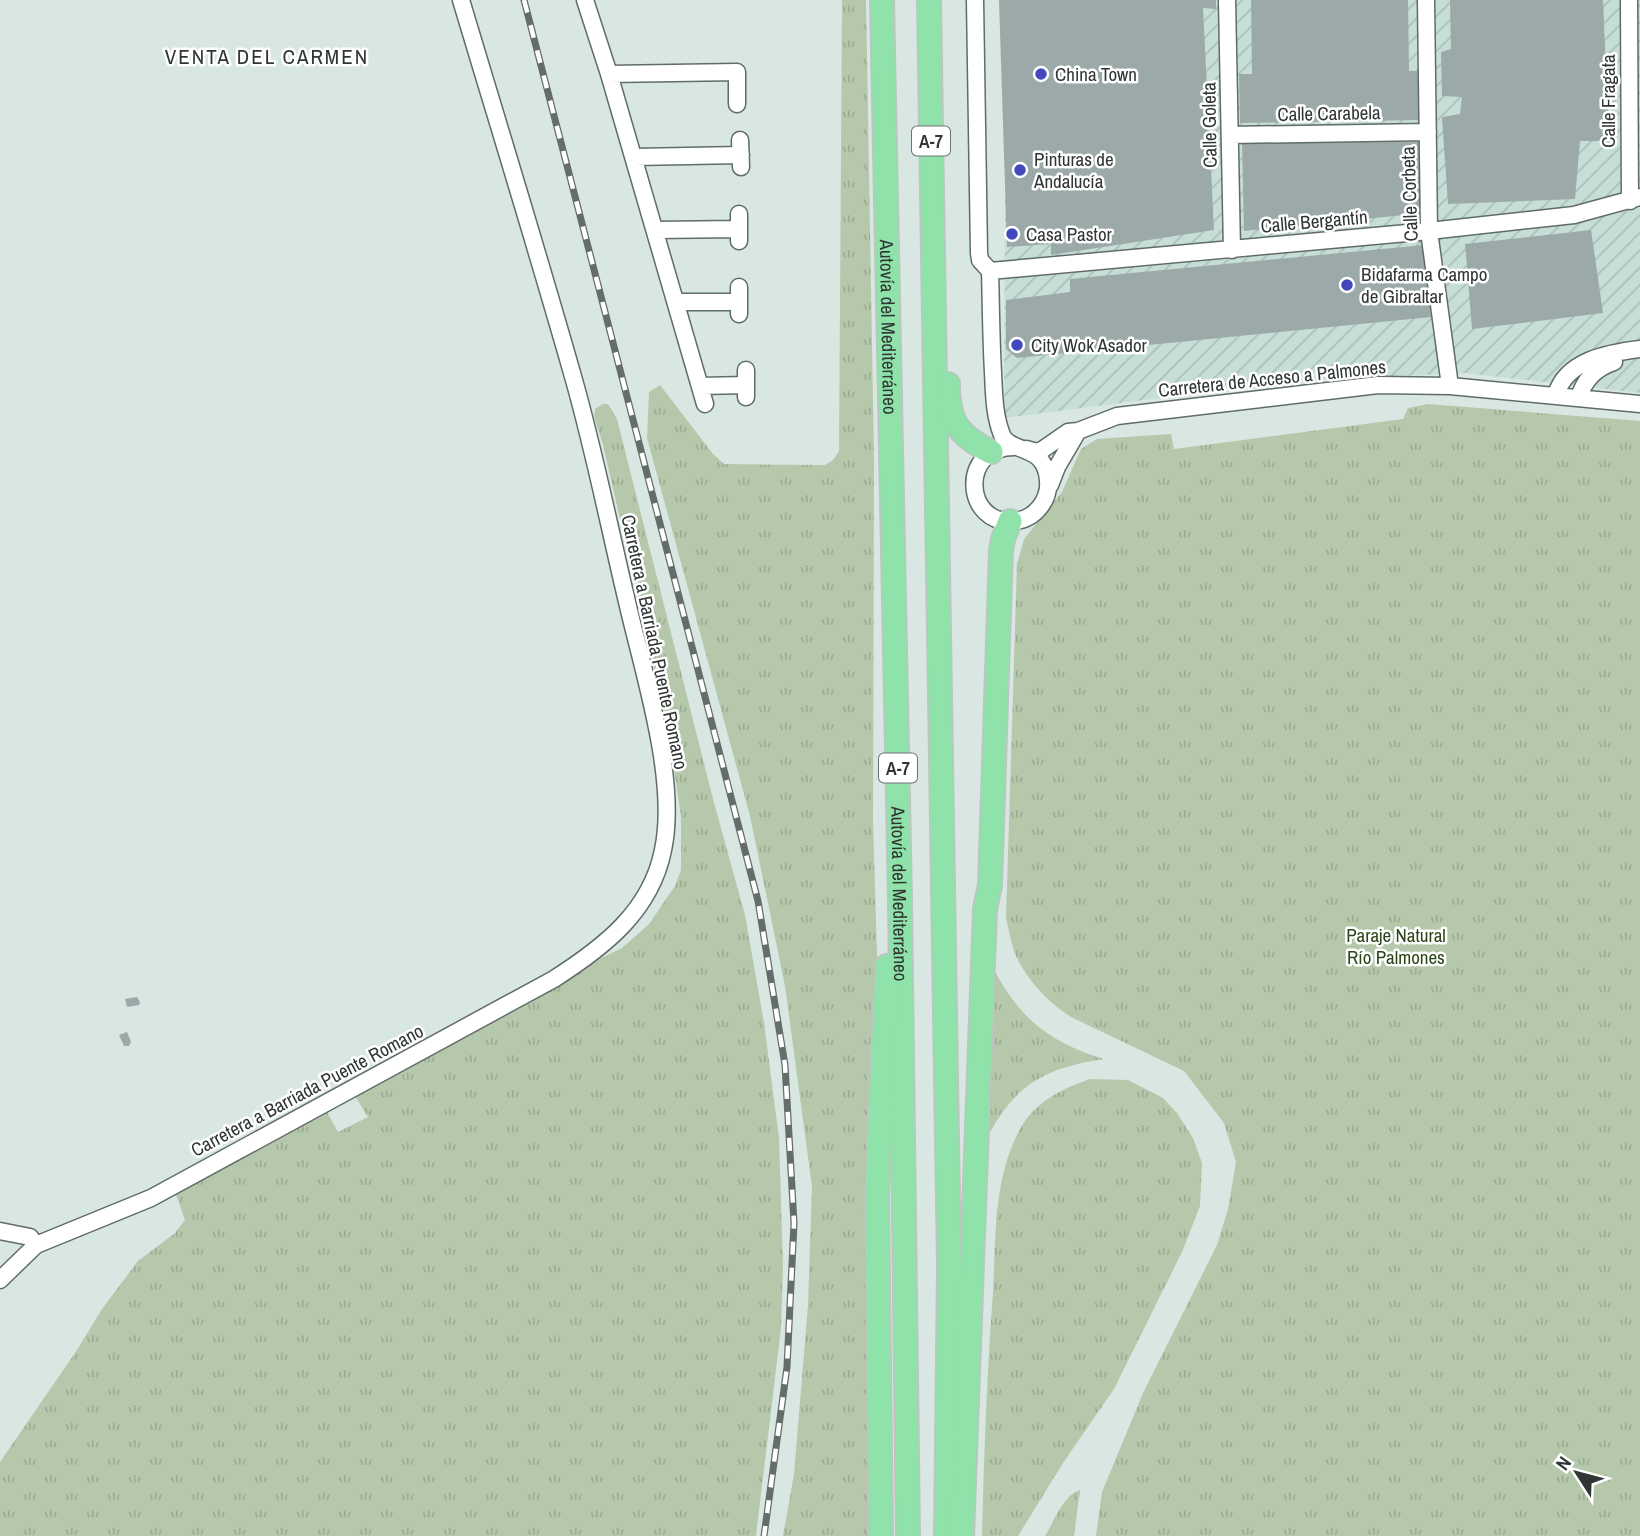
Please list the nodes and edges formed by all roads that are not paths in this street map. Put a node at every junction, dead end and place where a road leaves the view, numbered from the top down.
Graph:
1 (461, 0) edge
2 (585, 0) edge
3 (882, 0) edge
4 (929, 0) edge
5 (975, 0) edge
6 (1227, 0) edge
7 (1426, 0) edge
8 (1629, 0) edge
9 (609, 74) junction
10 (737, 104) dead end
11 (1428, 132) junction
12 (1230, 135) junction
13 (741, 154) dead end
14 (634, 157) junction
15 (1635, 199) edge
16 (739, 228) dead end
17 (655, 230) junction
18 (1429, 231) junction
19 (1231, 250) junction
20 (990, 271) junction
21 (933, 283) junction
22 (739, 301) dead end
23 (676, 302) junction
24 (1640, 350) edge
25 (746, 384) dead end
26 (700, 386) junction
27 (1450, 386) junction
28 (1556, 395) junction
29 (1579, 398) junction
30 (705, 404) dead end
31 (1640, 404) edge
32 (1078, 431) junction
33 (1021, 448) junction
34 (991, 452) junction
35 (1047, 494) junction
36 (1010, 521) junction
37 (900, 899) junction
38 (0, 1231) edge
39 (36, 1245) junction
40 (0, 1280) edge
41 (881, 1536) edge
42 (908, 1536) edge
43 (946, 1536) edge
44 (962, 1536) edge

1 - 39 street, Carretera a Barriada Puente Romano
2 - 9 street
3 - 37 highway, Autovía del Mediterráneo / A-7
4 - 21 highway, A-7
5 - 20 street
6 - 12 street, Calle Goleta
7 - 11 street, Calle Corbeta
8 - 15 street, Calle Fragata
9 - 10 street
9 - 14 street
11 - 12 street, Calle Carabela
11 - 18 street, Calle Corbeta
12 - 19 street, Calle Goleta
13 - 14 street
14 - 17 street
15 - 18 street, Calle Bergantín
16 - 17 street
17 - 23 street
18 - 19 street, Calle Bergantín
18 - 27 street, Calle Corbeta
19 - 20 street, Calle Bergantín
20 - 33 street
21 - 34 highway
21 - 43 highway, A-7
22 - 23 street
23 - 26 street
24 - 28 street
24 - 29 street
25 - 26 street
26 - 30 street
27 - 28 street, Carretera de Acceso a Palmones
27 - 32 street, Carretera de Acceso a Palmones
28 - 29 street, Carretera de Acceso a Palmones
29 - 31 street, Carretera de Acceso a Palmones
32 - 33 street, Carretera de Acceso a Palmones
32 - 35 street
33 - 34 street
33 - 35 street
34 - 36 street
35 - 36 street
36 - 44 highway
37 - 41 highway
37 - 42 highway, Autovía del Mediterráneo / A-7
38 - 39 street
39 - 40 street

